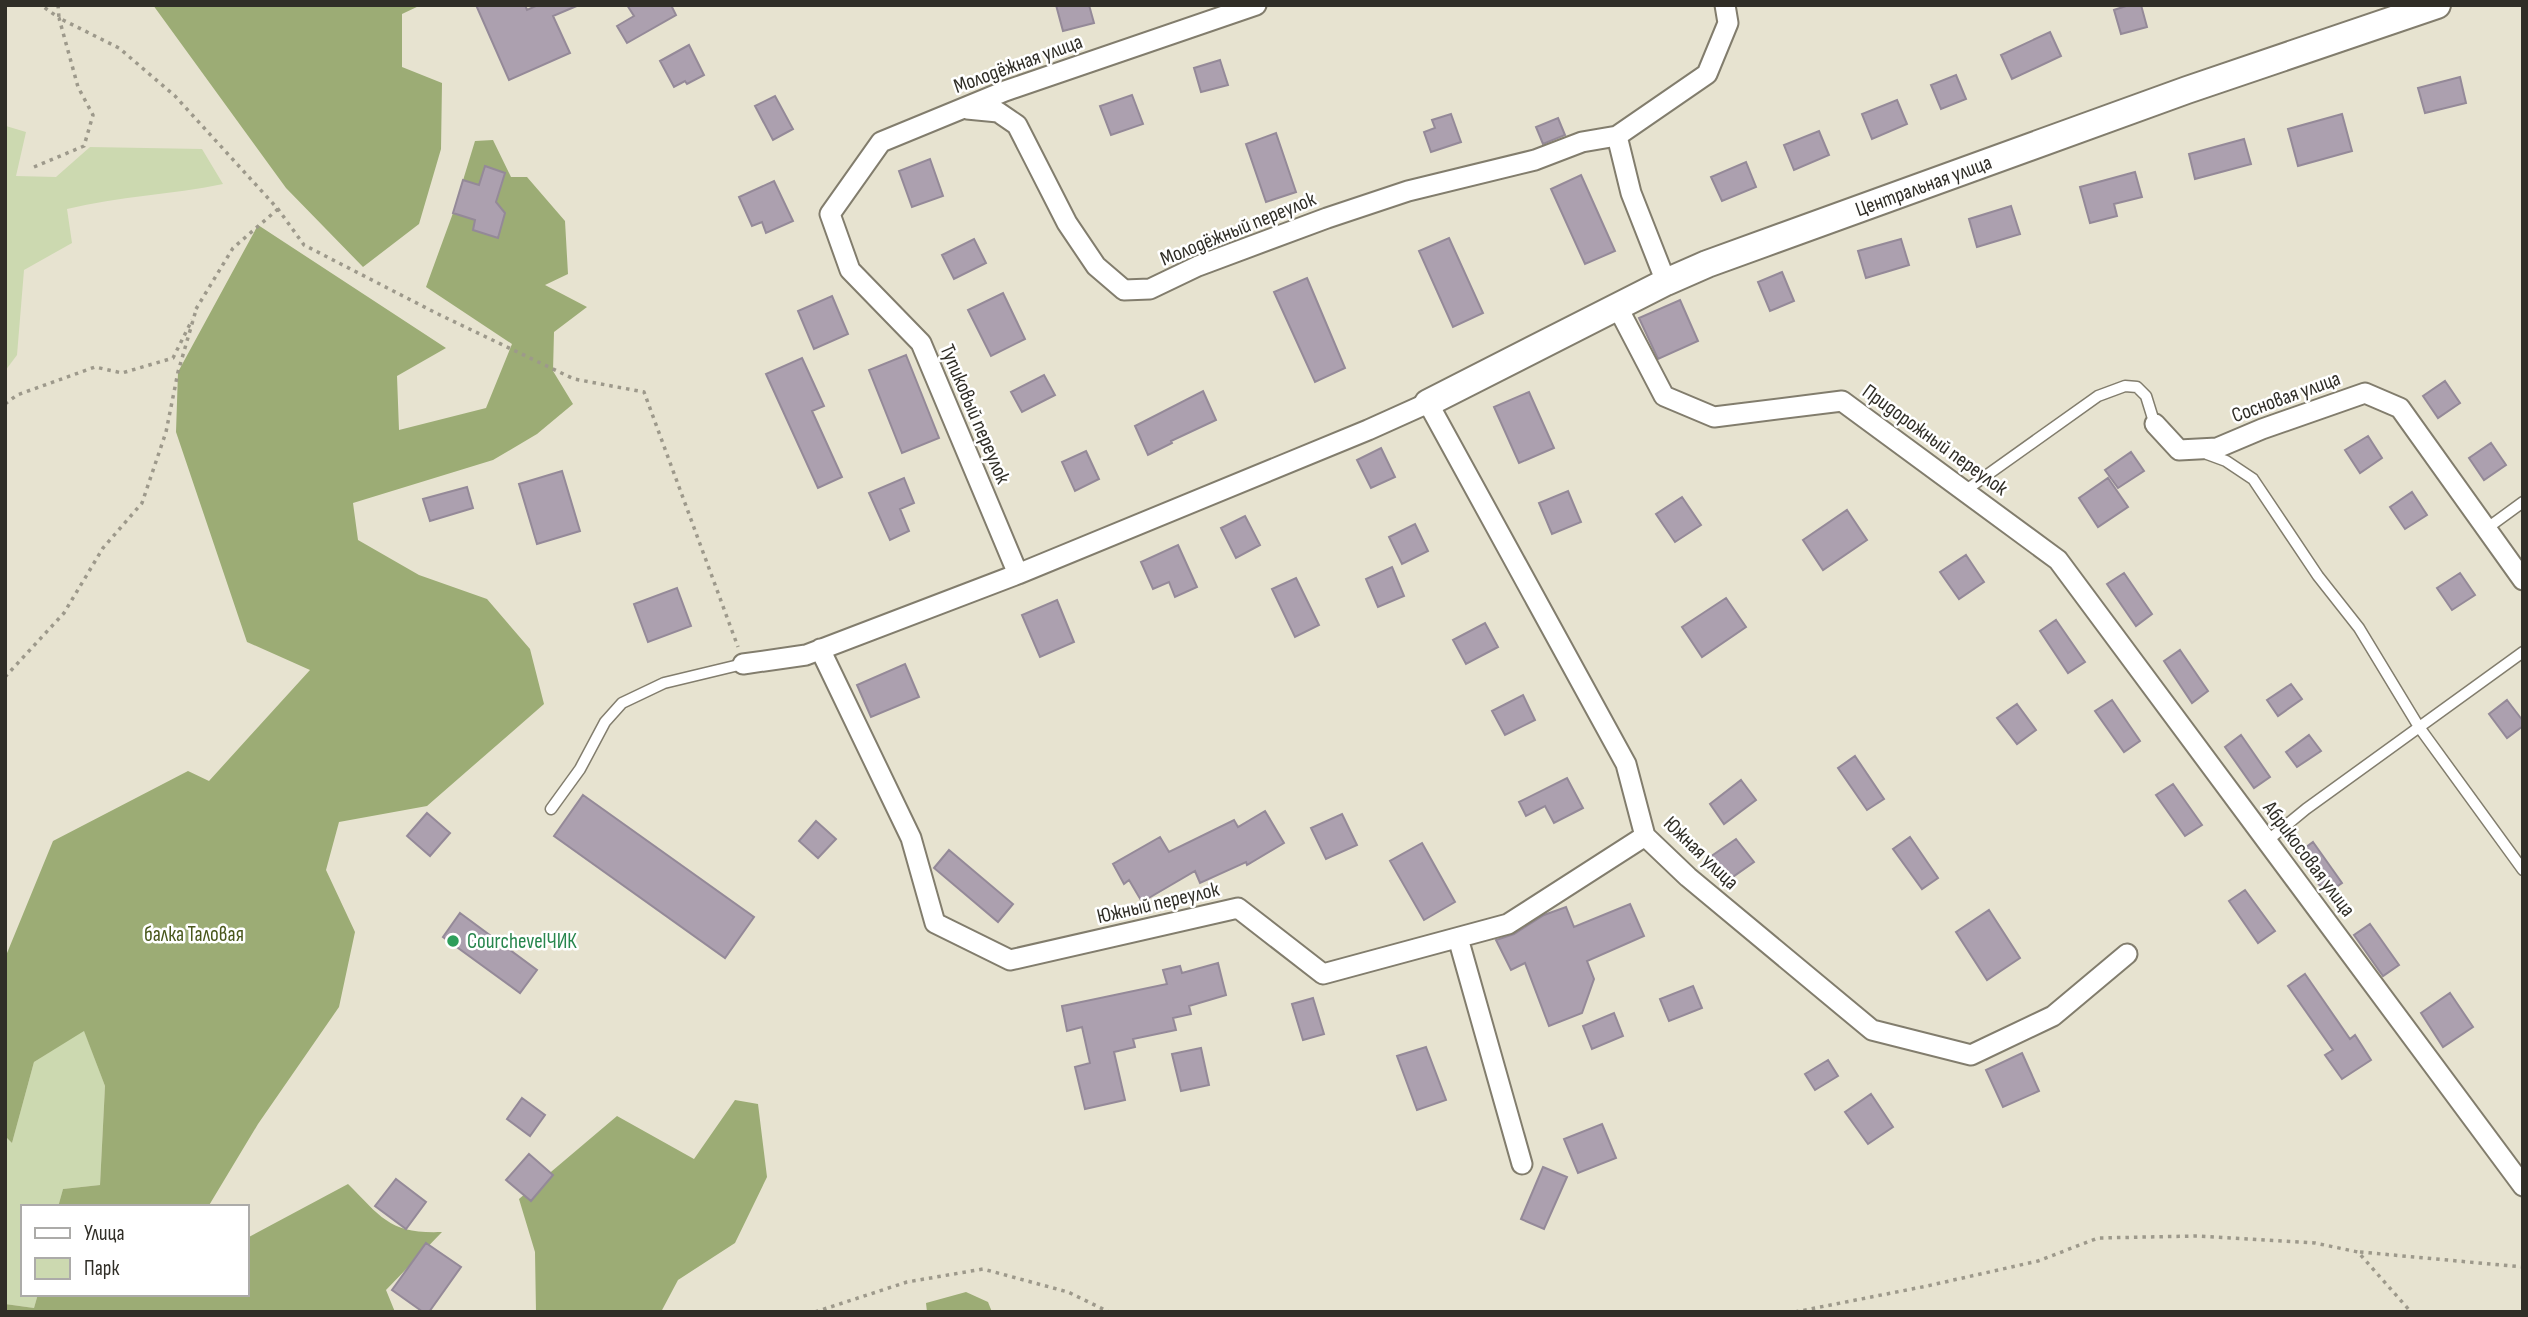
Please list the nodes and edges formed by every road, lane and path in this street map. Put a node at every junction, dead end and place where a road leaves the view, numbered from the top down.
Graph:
1 (41, 5) edge
2 (58, 5) edge
3 (1256, 5) edge
4 (1725, 5) edge
5 (2437, 5) edge
6 (59, 18) junction
7 (962, 109) junction
8 (1617, 136) junction
9 (34, 167) dead end
10 (278, 209) junction
11 (830, 214) joint
12 (1666, 282) junction
13 (1618, 308) junction
14 (196, 310) junction
15 (1428, 403) junction
16 (5, 404) edge
17 (2155, 424) joint
18 (2179, 450) junction
19 (1966, 490) junction
20 (2523, 502) edge
21 (2486, 529) junction
22 (2058, 560) joint
23 (1018, 574) junction
24 (2523, 580) edge
25 (820, 649) junction
26 (2523, 652) edge
27 (743, 664) junction
28 (5, 677) edge
29 (2420, 727) junction
30 (551, 809) dead end
31 (1646, 836) junction
32 (2267, 841) junction
33 (2523, 870) edge
34 (1458, 938) junction
35 (2127, 954) dead end
36 (1522, 1164) dead end
37 (2523, 1186) edge
38 (2358, 1252) junction
39 (2523, 1267) edge
40 (815, 1312) edge
41 (1109, 1312) edge
42 (1795, 1312) edge
43 (2411, 1312) edge

1 - 6 path
2 - 6 path
3 - 7 street, Молодёжная улица
4 - 8 street
5 - 12 street, Центральная улица
6 - 9 path
6 - 10 path
7 - 8 street, Молодёжный переулок
7 - 11 street, Молодёжная улица
8 - 12 street
10 - 14 path
10 - 27 path
11 - 23 street, Тупиковый переулок
12 - 13 street, Центральная улица
13 - 15 street, Центральная улица
13 - 19 street, Придорожный переулок
14 - 16 path
14 - 28 path
15 - 23 street
15 - 31 street, Южная улица
17 - 18 street
17 - 19 lane
18 - 21 street, Сосновая улица
18 - 29 lane
19 - 22 street, Придорожный переулок
20 - 21 lane
21 - 24 street, Сосновая улица
22 - 32 street, Абрикосовая улица
23 - 25 street
25 - 27 street
25 - 34 street, Южный переулок
26 - 29 lane
27 - 30 lane
29 - 32 lane
29 - 33 lane
31 - 34 street, Южный переулок
31 - 35 street, Южная улица
32 - 37 street, Абрикосовая улица
34 - 36 street
38 - 39 path
38 - 42 path
38 - 43 path
40 - 41 path

